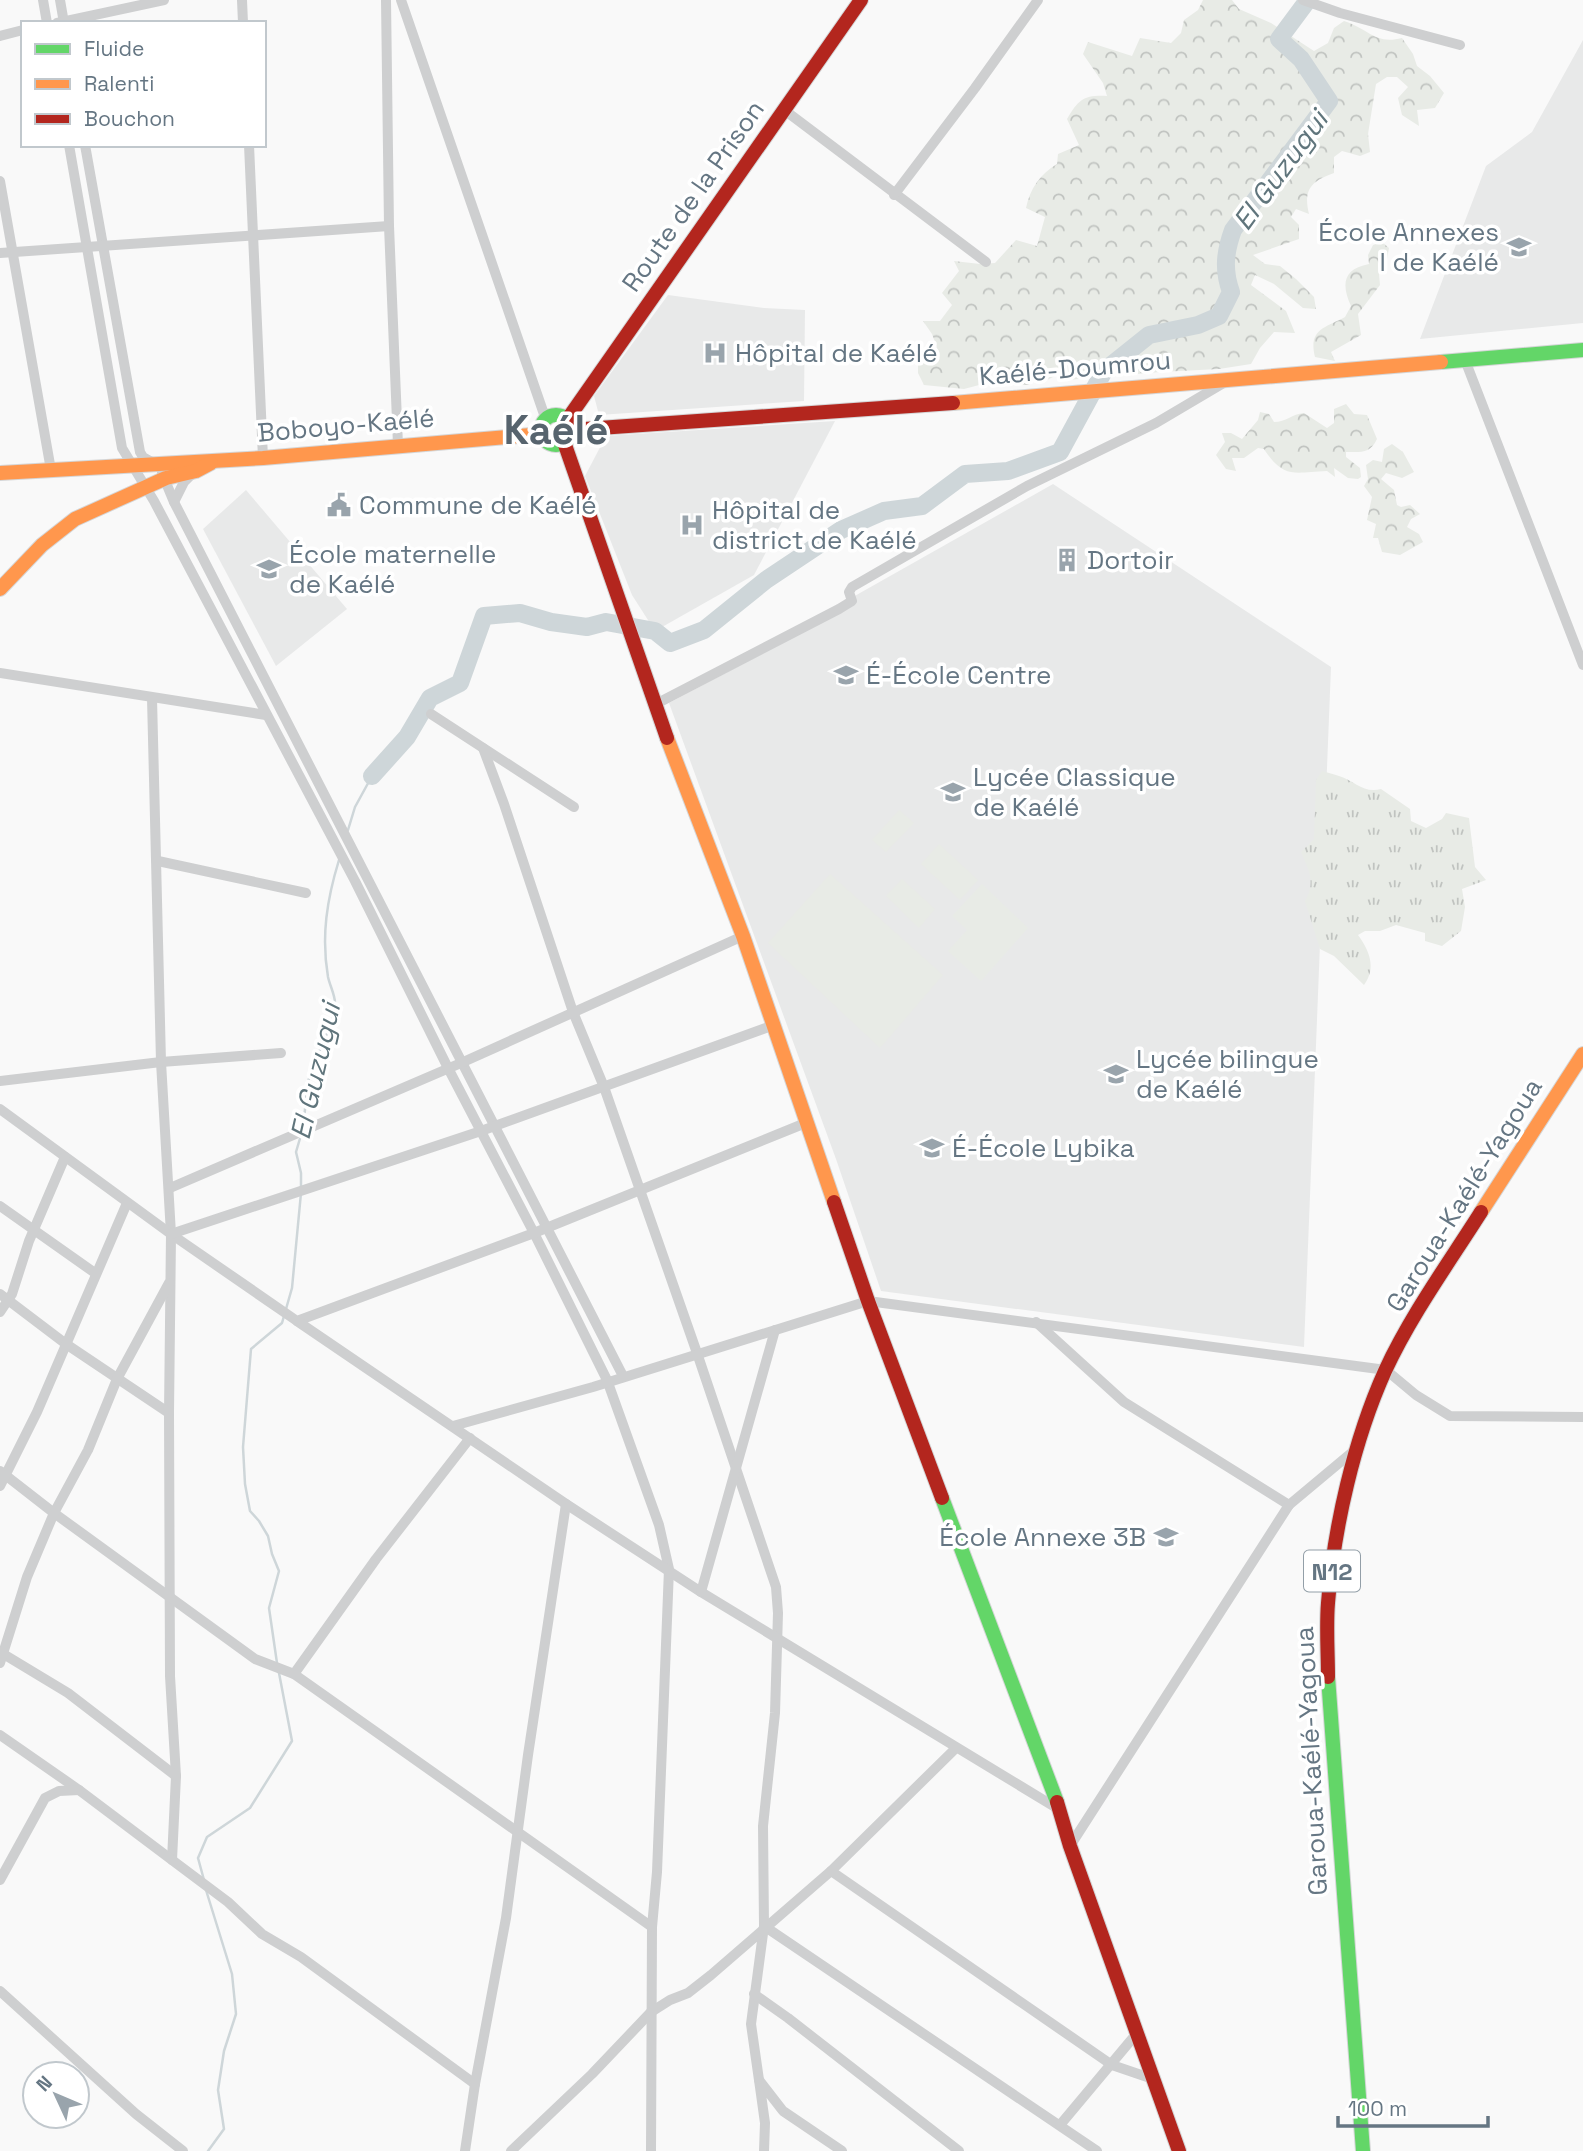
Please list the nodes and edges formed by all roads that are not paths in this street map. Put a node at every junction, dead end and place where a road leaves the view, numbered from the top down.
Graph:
1 (43, 0) edge
2 (60, 0) edge
3 (164, 0) edge
4 (242, 0) edge
5 (386, 0) edge
6 (401, 0) edge
7 (861, 0) edge
8 (1038, 0) edge
9 (1303, 0) edge
10 (47, 21) edge
11 (62, 21) edge
12 (67, 21) edge
13 (243, 21) edge
14 (21, 31) edge
15 (0, 36) edge
16 (1460, 45) dead end
17 (783, 109) junction
18 (69, 147) edge
19 (85, 147) edge
20 (249, 147) edge
21 (0, 181) edge
22 (894, 195) junction
23 (389, 226) junction
24 (253, 235) junction
25 (103, 246) junction
26 (86, 247) junction
27 (13, 252) junction
28 (0, 253) edge
29 (986, 262) dead end
30 (1583, 350) edge
31 (1465, 360) junction
32 (1227, 381) junction
33 (544, 427) junction
34 (568, 431) junction
35 (398, 445) junction
36 (264, 458) junction
37 (218, 460) junction
38 (154, 463) junction
39 (131, 464) junction
40 (51, 470) junction
41 (196, 471) junction
42 (0, 473) edge
43 (166, 478) junction
44 (146, 487) junction
45 (174, 502) junction
46 (0, 589) edge
47 (1583, 665) edge
48 (0, 673) edge
49 (152, 698) junction
50 (654, 705) junction
51 (431, 714) dead end
52 (266, 715) junction
53 (482, 748) junction
54 (574, 807) dead end
55 (158, 861) junction
56 (306, 893) dead end
57 (743, 936) junction
58 (573, 1012) junction
59 (774, 1025) junction
60 (282, 1052) dead end
61 (1583, 1054) edge
62 (161, 1062) junction
63 (461, 1063) junction
64 (448, 1068) junction
65 (0, 1081) edge
66 (604, 1087) junction
67 (0, 1109) edge
68 (808, 1122) junction
69 (495, 1126) junction
70 (481, 1131) junction
71 (65, 1157) junction
72 (170, 1188) junction
73 (640, 1190) junction
74 (127, 1203) junction
75 (0, 1206) edge
76 (546, 1226) junction
77 (35, 1229) junction
78 (534, 1233) junction
79 (171, 1234) junction
80 (95, 1273) junction
81 (171, 1280) junction
82 (5, 1297) edge
83 (868, 1301) junction
84 (0, 1312) edge
85 (298, 1321) junction
86 (1036, 1322) junction
87 (775, 1330) junction
88 (66, 1344) junction
89 (698, 1353) junction
90 (1386, 1370) junction
91 (623, 1376) junction
92 (117, 1380) junction
93 (607, 1380) junction
94 (169, 1413) junction
95 (1583, 1417) edge
96 (453, 1426) junction
97 (470, 1438) junction
98 (1358, 1447) junction
99 (735, 1466) junction
100 (3, 1473) edge
101 (0, 1486) edge
102 (566, 1504) junction
103 (1289, 1505) junction
104 (54, 1513) junction
105 (669, 1569) junction
106 (701, 1592) junction
107 (171, 1596) junction
108 (777, 1639) junction
109 (1, 1656) edge
110 (294, 1674) junction
111 (0, 1735) edge
112 (956, 1748) junction
113 (176, 1776) junction
114 (79, 1790) junction
115 (1060, 1810) junction
116 (518, 1835) junction
117 (1070, 1846) junction
118 (172, 1860) junction
119 (831, 1871) junction
120 (0, 1880) edge
121 (764, 1926) junction
122 (652, 1927) junction
123 (0, 1992) edge
124 (754, 1994) junction
125 (651, 2012) junction
126 (1137, 2033) junction
127 (1112, 2066) junction
128 (1153, 2079) junction
129 (759, 2080) junction
130 (475, 2084) junction
131 (1060, 2125) junction
132 (184, 2151) edge
133 (465, 2151) edge
134 (511, 2151) edge
135 (651, 2151) edge
136 (764, 2151) edge
137 (842, 2151) edge
138 (959, 2151) edge
139 (1097, 2151) edge
140 (1179, 2151) edge
141 (1363, 2151) edge

1 - 10 street
2 - 11 street
3 - 12 street
4 - 13 street
5 - 23 street
6 - 33 street
7 - 17 main road, Route de la Prison
8 - 22 street
9 - 16 street
14 - 15 street
17 - 22 street
17 - 34 main road, Route de la Prison
18 - 26 street
19 - 25 street
20 - 24 street
21 - 27 street
22 - 29 street
23 - 24 street
23 - 35 street
24 - 25 street
24 - 36 street
25 - 26 street
25 - 38 street
26 - 27 street
26 - 39 street
27 - 28 street
27 - 40 street
30 - 31 main road, Kaélé-Doumrou
31 - 32 main road, Kaélé-Doumrou
31 - 47 street
32 - 34 main road, Kaélé-Doumrou
32 - 50 street
33 - 34 main road, Kaélé-Doumrou
33 - 34 main road
33 - 35 main road, Boboyo-Kaélé
34 - 50 main road
35 - 36 main road, Boboyo-Kaélé
36 - 37 main road, Boboyo-Kaélé
37 - 38 main road, Boboyo-Kaélé
37 - 41 main road
38 - 39 main road, Boboyo-Kaélé
38 - 43 street
39 - 40 main road
39 - 44 street
40 - 42 main road
41 - 43 main road
41 - 45 street
43 - 44 main road
43 - 45 street
44 - 46 main road
44 - 52 street
45 - 63 street
48 - 49 street
49 - 52 street
49 - 55 street
50 - 57 main road
51 - 53 street
52 - 64 street
53 - 54 street
53 - 58 street
55 - 56 street
55 - 62 street
57 - 58 street
57 - 59 main road
58 - 63 street
58 - 66 street
59 - 66 street
59 - 68 main road
60 - 62 street
61 - 90 main road, Garoua-Kaélé-Yagoua / N12
62 - 65 street
62 - 72 street
63 - 64 street
63 - 69 street
64 - 70 street
64 - 72 street
66 - 69 street
66 - 73 street
67 - 71 street
68 - 73 street
68 - 83 main road
69 - 70 street
69 - 76 street
70 - 78 street
70 - 79 street
71 - 74 street
71 - 77 street
72 - 79 street
73 - 76 street
73 - 89 street
74 - 79 street
74 - 80 street
75 - 77 street
76 - 78 street
76 - 91 street
77 - 80 street
77 - 82 street
78 - 85 street
78 - 93 street
79 - 81 street
79 - 85 street
80 - 88 street
81 - 92 street
81 - 94 street
82 - 84 street
82 - 88 street
83 - 86 street
83 - 87 street
83 - 115 main road
85 - 96 street
86 - 90 street
86 - 103 street
87 - 89 street
87 - 99 street
88 - 92 street
88 - 100 street
89 - 91 street
89 - 99 street
90 - 95 street
90 - 98 main road, Garoua-Kaélé-Yagoua / N12
91 - 93 street
92 - 94 street
92 - 104 street
93 - 96 street
93 - 105 street
94 - 107 street
96 - 97 street
97 - 102 street
97 - 110 street
98 - 103 street
98 - 141 main road, Garoua-Kaélé-Yagoua / N12
99 - 106 street
99 - 108 street
100 - 101 street
100 - 104 street
102 - 105 street
102 - 116 street
103 - 117 street
104 - 107 street
104 - 109 street
105 - 106 street
105 - 122 street
106 - 108 street
107 - 110 street
107 - 113 street
108 - 112 street
108 - 121 street
109 - 113 street
110 - 116 street
111 - 114 street
112 - 115 street
112 - 119 street
113 - 118 street
114 - 118 street
114 - 120 street
115 - 117 main road
116 - 122 street
116 - 130 street
117 - 126 main road
118 - 130 street
119 - 121 street
119 - 127 street
121 - 124 street
121 - 125 street
121 - 131 street
122 - 125 street
123 - 132 street
124 - 129 street
124 - 138 street
125 - 134 street
125 - 135 street
126 - 127 street
126 - 128 main road
127 - 128 street
127 - 131 street
128 - 140 main road
129 - 136 street
129 - 137 street
130 - 133 street
131 - 139 street

